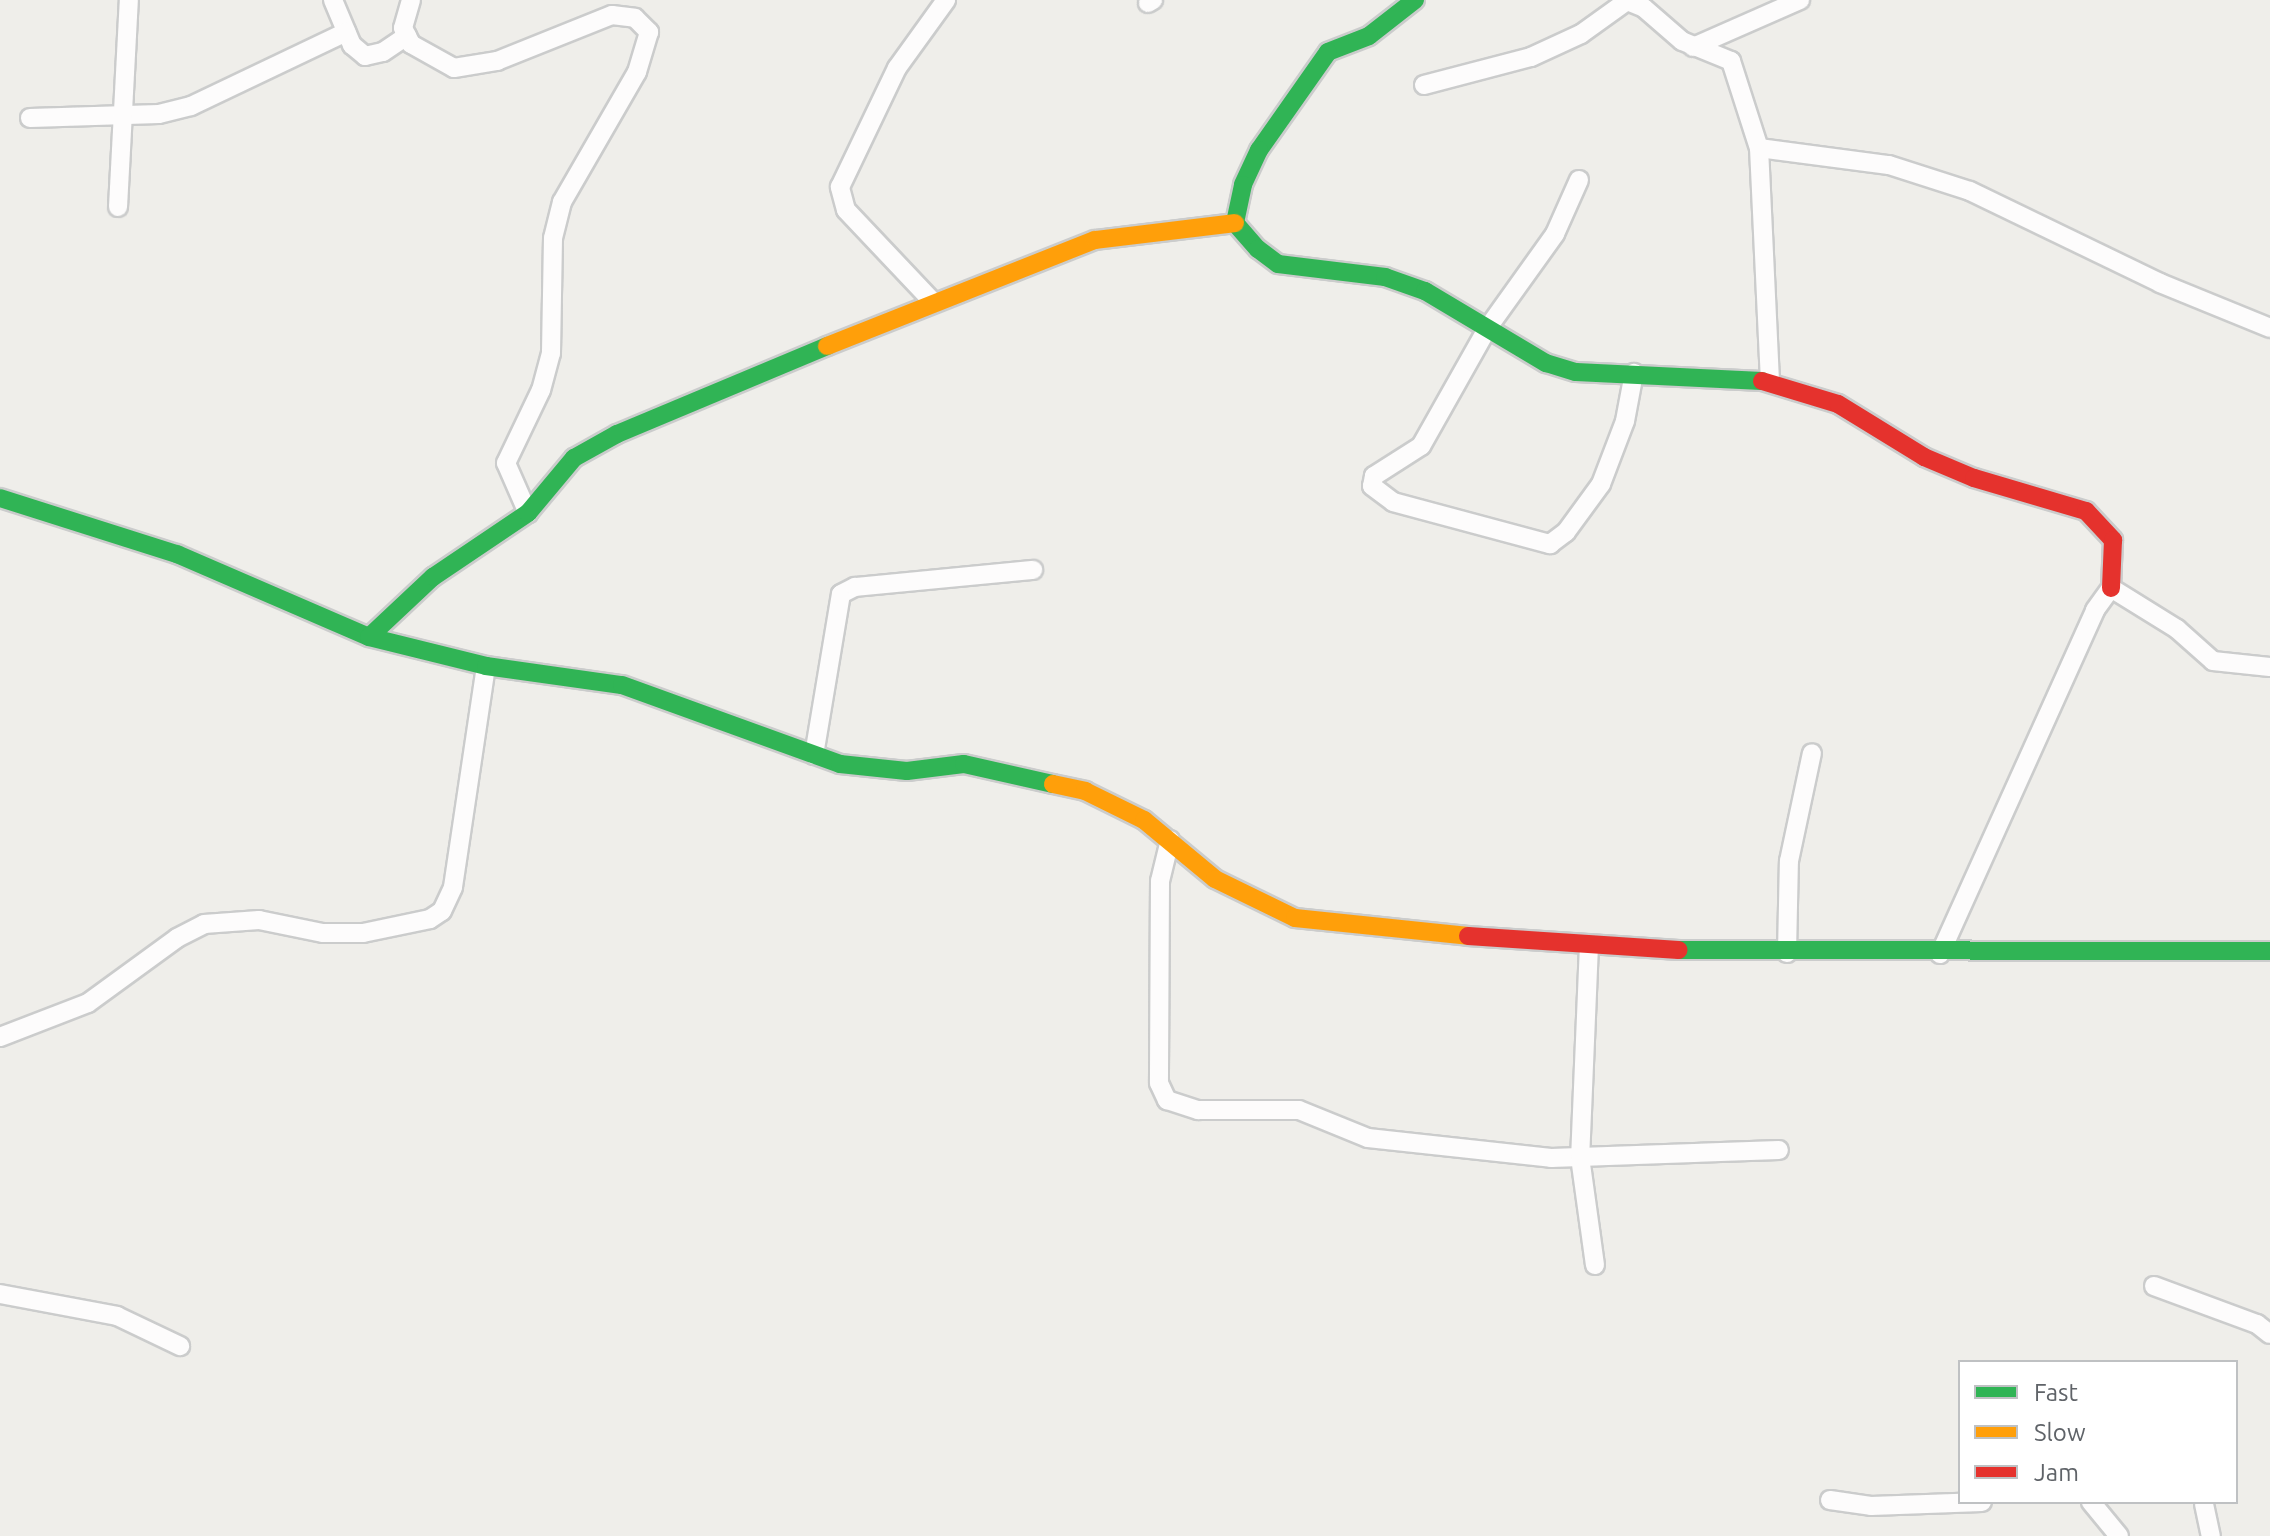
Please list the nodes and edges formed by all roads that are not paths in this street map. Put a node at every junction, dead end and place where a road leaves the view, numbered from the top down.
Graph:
1 (129, 0) edge
2 (333, 0) edge
3 (411, 0) edge
4 (946, 0) edge
5 (1415, 0) edge
6 (1800, 0) edge
7 (1635, 1) edge
8 (346, 32) junction
9 (407, 36) junction
10 (1693, 47) junction
11 (1424, 85) dead end
12 (123, 115) junction
13 (30, 118) dead end
14 (1759, 148) junction
15 (1579, 180) dead end
16 (118, 207) dead end
17 (1235, 223) junction
18 (934, 303) junction
19 (2270, 328) edge
20 (1487, 329) junction
21 (1634, 373) junction
22 (1770, 381) junction
23 (0, 498) edge
24 (528, 513) junction
25 (1033, 570) dead end
26 (2111, 588) junction
27 (369, 637) junction
28 (486, 666) junction
29 (2270, 667) edge
30 (1812, 753) dead end
31 (814, 755) junction
32 (1170, 840) junction
33 (1589, 945) junction
34 (2270, 951) edge
35 (1787, 953) junction
36 (1940, 954) junction
37 (0, 1037) edge
38 (1779, 1150) dead end
39 (1580, 1157) junction
40 (1595, 1265) dead end
41 (2154, 1286) dead end
42 (0, 1294) edge
43 (2270, 1334) edge
44 (180, 1346) dead end
45 (1830, 1500) dead end
46 (1958, 1503) edge
47 (2093, 1504) edge
48 (2204, 1504) dead end
49 (2119, 1536) edge
50 (2211, 1536) edge

1 - 12 street
2 - 8 street
3 - 9 street
4 - 18 street
5 - 17 street
6 - 10 street
7 - 10 street
7 - 11 street
8 - 9 street
8 - 12 street
9 - 24 street
10 - 14 street
12 - 13 street
12 - 16 street
14 - 19 street
14 - 22 street
15 - 20 street
17 - 18 street
17 - 20 street
18 - 24 street
20 - 21 street
20 - 21 street
21 - 22 street
22 - 26 street
23 - 27 street
24 - 27 street
25 - 31 street
26 - 29 street
26 - 36 street
27 - 28 street
28 - 31 street
28 - 37 street
30 - 35 street
31 - 32 street
32 - 33 street
32 - 39 street
33 - 35 street
33 - 39 street
34 - 36 street
35 - 36 street
38 - 39 street
39 - 40 street
41 - 43 street
42 - 44 street
45 - 46 street
47 - 49 street
48 - 50 street

